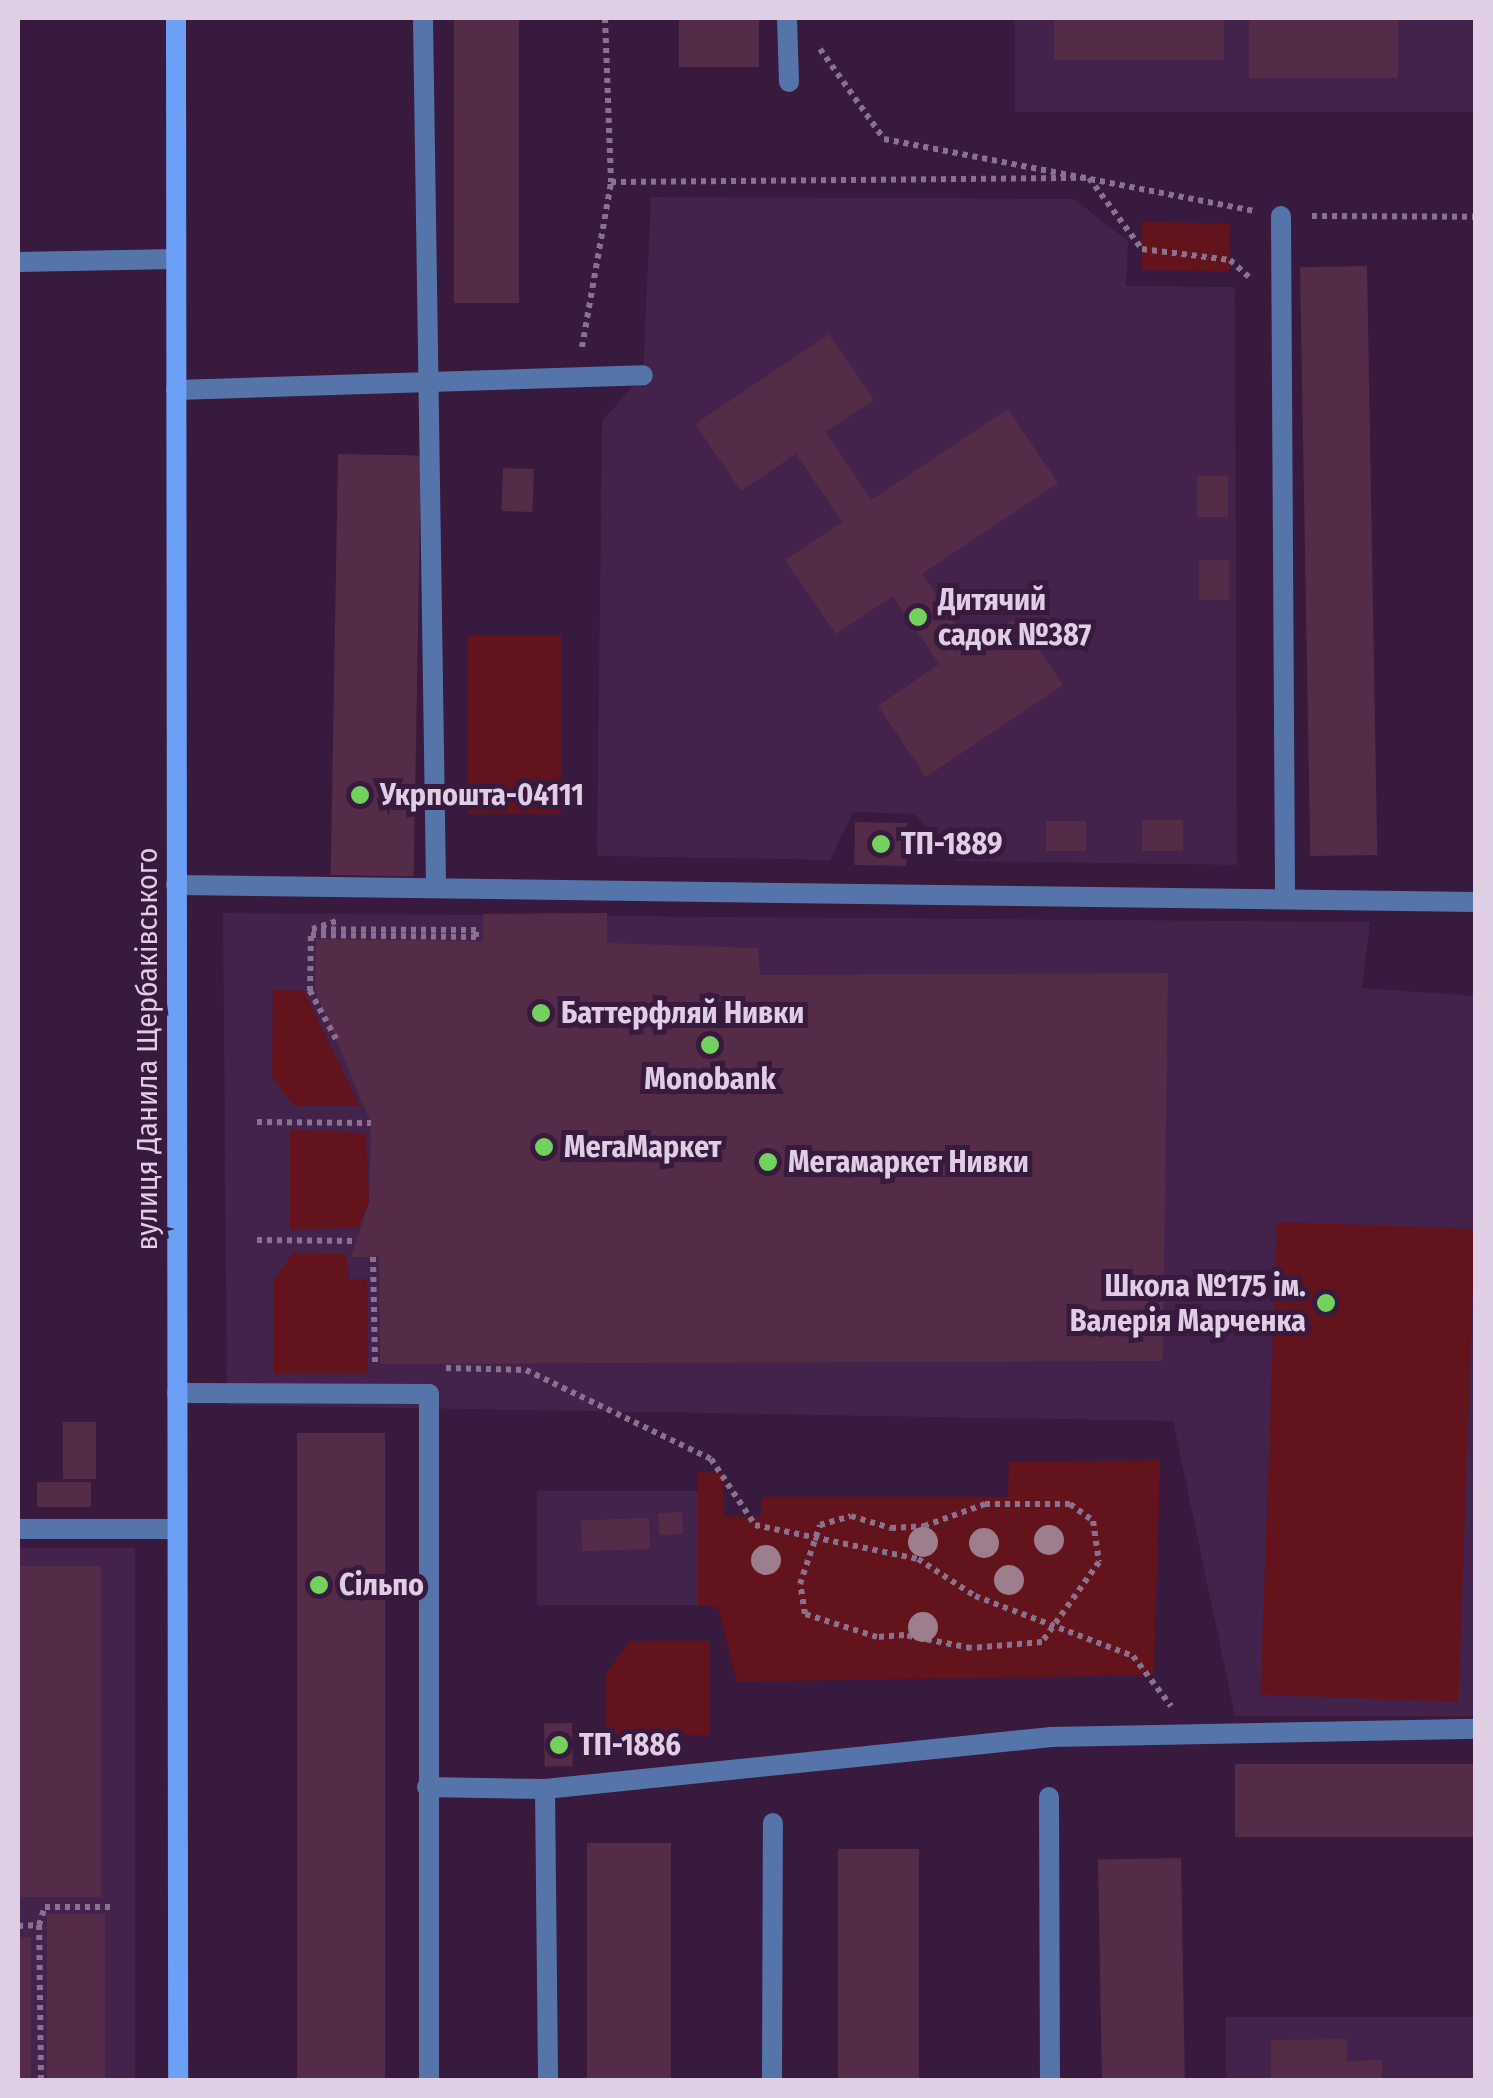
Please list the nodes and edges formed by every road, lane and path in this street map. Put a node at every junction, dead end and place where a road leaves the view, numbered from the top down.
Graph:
1 (176, 18) edge
2 (423, 18) edge
3 (605, 18) edge
4 (786, 18) edge
5 (808, 33) dead end
6 (788, 82) dead end
7 (1090, 178) junction
8 (611, 182) junction
9 (1280, 216) dead end
10 (176, 259) junction
11 (18, 262) edge
12 (1281, 306) junction
13 (643, 375) dead end
14 (577, 377) junction
15 (429, 382) junction
16 (176, 390) junction
17 (176, 885) junction
18 (436, 888) junction
19 (1284, 899) junction
20 (1476, 902) edge
21 (348, 918) dead end
22 (336, 1039) dead end
23 (258, 1122) dead end
24 (371, 1123) dead end
25 (256, 1240) dead end
26 (357, 1241) dead end
27 (373, 1257) dead end
28 (526, 1370) dead end
29 (374, 1372) dead end
30 (177, 1393) junction
31 (18, 1529) edge
32 (177, 1529) junction
33 (816, 1538) junction
34 (1059, 1625) junction
35 (1148, 1675) dead end
36 (1476, 1729) edge
37 (427, 1788) junction
38 (545, 1790) junction
39 (1049, 1797) dead end
40 (773, 1823) dead end
41 (114, 1907) dead end
42 (39, 1925) junction
43 (18, 1926) edge
44 (40, 2080) edge
45 (178, 2080) edge
46 (428, 2080) edge
47 (548, 2080) edge
48 (772, 2080) edge
49 (1050, 2080) edge

1 - 10 main road, вулиця Данила Щербаківського
2 - 15 lane
3 - 8 path
4 - 6 lane
5 - 7 path
7 - 8 path
7 - 12 path
8 - 14 path
9 - 12 lane
10 - 11 lane
10 - 16 main road, вулиця Данила Щербаківського
12 - 19 lane
13 - 14 lane
14 - 15 lane
15 - 16 lane
15 - 18 lane
16 - 17 main road, вулиця Данила Щербаківського
17 - 18 lane
17 - 30 main road, вулиця Данила Щербаківського
18 - 19 lane
19 - 20 lane
21 - 22 path
23 - 24 path
25 - 26 path
27 - 29 path
28 - 33 path
30 - 32 main road, вулиця Данила Щербаківського
30 - 37 lane
31 - 32 lane
32 - 45 main road, вулиця Данила Щербаківського
33 - 34 path
33 - 34 path
33 - 34 path
34 - 35 path
36 - 38 lane
37 - 38 lane
37 - 46 lane
38 - 47 lane
39 - 49 lane
40 - 48 lane
41 - 42 path
42 - 43 path
42 - 44 path

